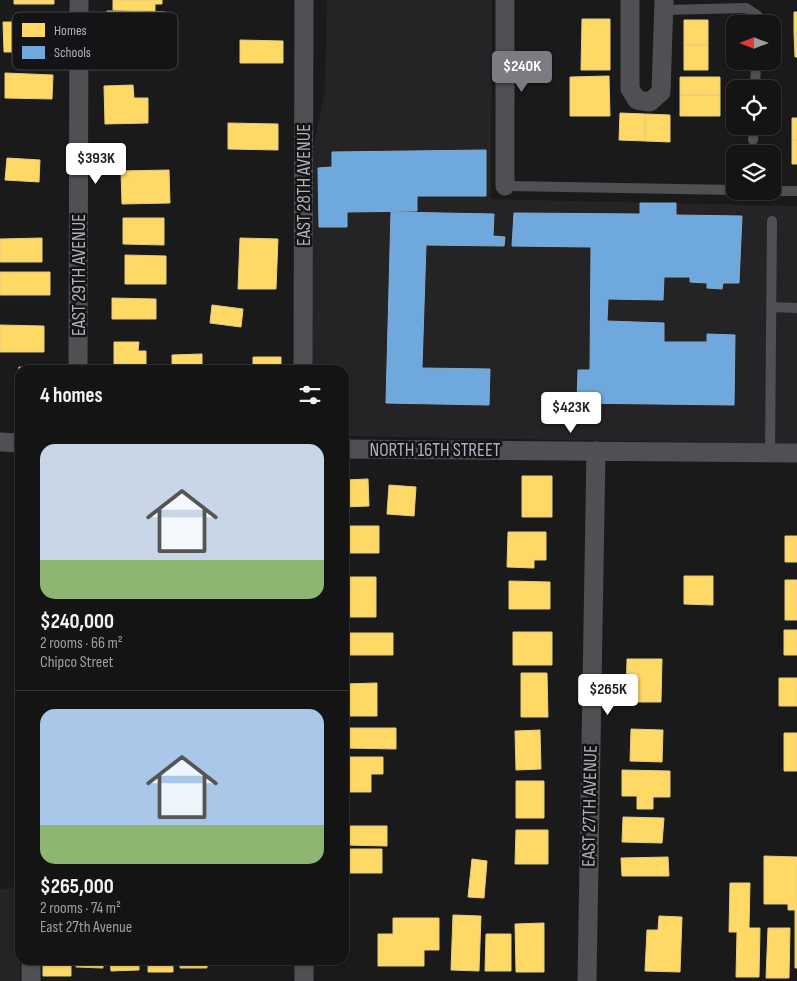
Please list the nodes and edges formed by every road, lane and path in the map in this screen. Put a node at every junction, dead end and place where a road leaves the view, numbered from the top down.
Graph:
1 (304, 0) edge
2 (505, 0) edge
3 (630, 0) edge
4 (664, 5) edge
5 (756, 15) edge
6 (79, 70) edge
7 (753, 135) edge
8 (753, 140) dead end
9 (505, 186) joint
10 (726, 190) edge
11 (781, 191) edge
12 (797, 191) edge
13 (772, 220) dead end
14 (771, 307) junction
15 (797, 308) edge
16 (78, 365) edge
17 (303, 365) edge
18 (0, 442) edge
19 (15, 443) edge
20 (349, 449) edge
21 (596, 451) junction
22 (770, 453) junction
23 (797, 453) edge
24 (31, 965) edge
25 (304, 965) edge
26 (31, 981) edge
27 (304, 981) edge
28 (587, 981) edge

1 - 17 street, EAST 28TH AVENUE
2 - 9 street
3 - 4 street
4 - 5 lane
6 - 16 street, EAST 29TH AVENUE
7 - 8 lane
9 - 10 lane
11 - 12 lane
13 - 14 lane
14 - 15 lane
14 - 22 lane
18 - 19 street
20 - 21 street, NORTH 16TH STREET
21 - 22 street, NORTH 16TH STREET
21 - 28 street, EAST 27TH AVENUE
22 - 23 street, NORTH 16TH STREET
24 - 26 street
25 - 27 street

